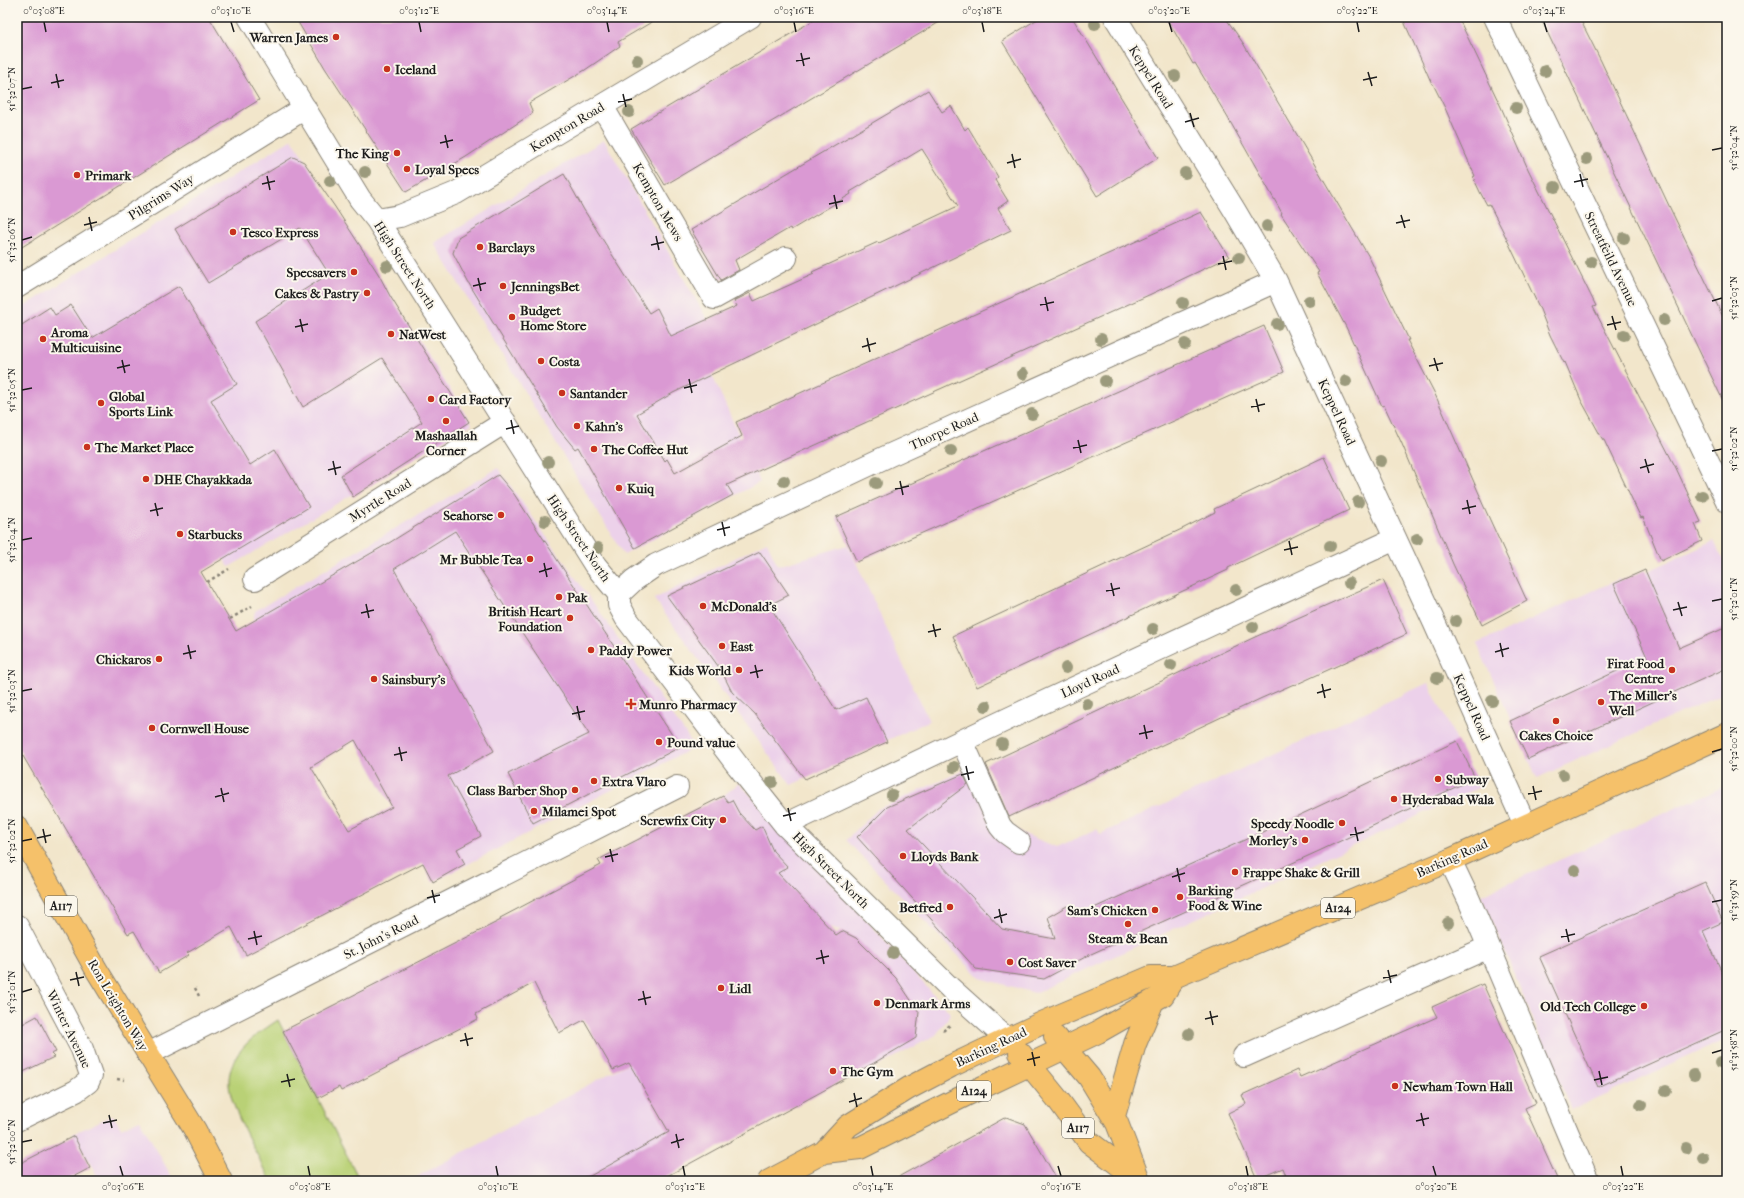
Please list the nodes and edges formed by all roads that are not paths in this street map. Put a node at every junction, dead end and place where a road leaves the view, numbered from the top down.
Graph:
1 (248, 17) edge
2 (750, 17) edge
3 (1115, 17) edge
4 (1495, 17) edge
5 (602, 106) junction
6 (305, 108) junction
7 (377, 220) junction
8 (786, 258) dead end
9 (1276, 282) junction
10 (17, 287) edge
11 (505, 422) junction
12 (1727, 501) edge
13 (1395, 539) junction
14 (255, 579) dead end
15 (619, 594) junction
16 (1727, 734) edge
17 (962, 741) junction
18 (678, 787) dead end
19 (785, 825) junction
20 (1525, 825) junction
21 (17, 827) edge
22 (1019, 842) dead end
23 (1450, 860) junction
24 (17, 926) edge
25 (1489, 947) junction
26 (1174, 977) junction
27 (1153, 1001) junction
28 (1042, 1023) junction
29 (1008, 1040) junction
30 (1064, 1047) junction
31 (148, 1054) junction
32 (1244, 1056) dead end
33 (1030, 1064) junction
34 (1114, 1116) junction
35 (17, 1120) edge
36 (824, 1152) junction
37 (1139, 1180) edge
38 (221, 1181) edge
39 (769, 1181) edge
40 (1588, 1181) edge

1 - 6 street, High Street North
2 - 5 street, Kempton Road
3 - 9 street, Keppel Road
4 - 12 street, Streatfeild Avenue
5 - 7 street, Kempton Road
5 - 8 street, Kempton Mews
6 - 7 street, High Street North
6 - 10 street, Pilgrims Way
7 - 11 street, High Street North
9 - 13 street, Keppel Road
9 - 15 street, Thorpe Road
11 - 14 street, Myrtle Road
11 - 15 street, High Street North
13 - 17 street, Lloyd Road
13 - 20 street, Keppel Road
15 - 19 street, High Street North
16 - 20 main road, Barking Road / A124
17 - 19 street, Lloyd Road
17 - 22 street
18 - 31 street, St. John's Road
19 - 29 street, High Street North
20 - 23 main road, Barking Road / A124
21 - 31 main road, Ron Leighton Way / A117
23 - 25 street
23 - 26 main road, Barking Road / A124
24 - 35 street, Winter Avenue
25 - 32 street
25 - 40 street
26 - 27 main road, Barking Road / A124
26 - 28 main road, Barking Road / A124
27 - 30 main road, Barking Road / A124
27 - 34 main road
28 - 29 main road, Barking Road / A124
28 - 30 main road
29 - 33 main road
29 - 36 main road, Barking Road / A124
30 - 33 main road, Barking Road / A124
30 - 34 main road, A117
31 - 38 main road, Ron Leighton Way / A117
33 - 36 main road, Barking Road / A124
33 - 37 main road, A117
34 - 37 main road, A117
36 - 39 main road, Barking Road / A124

